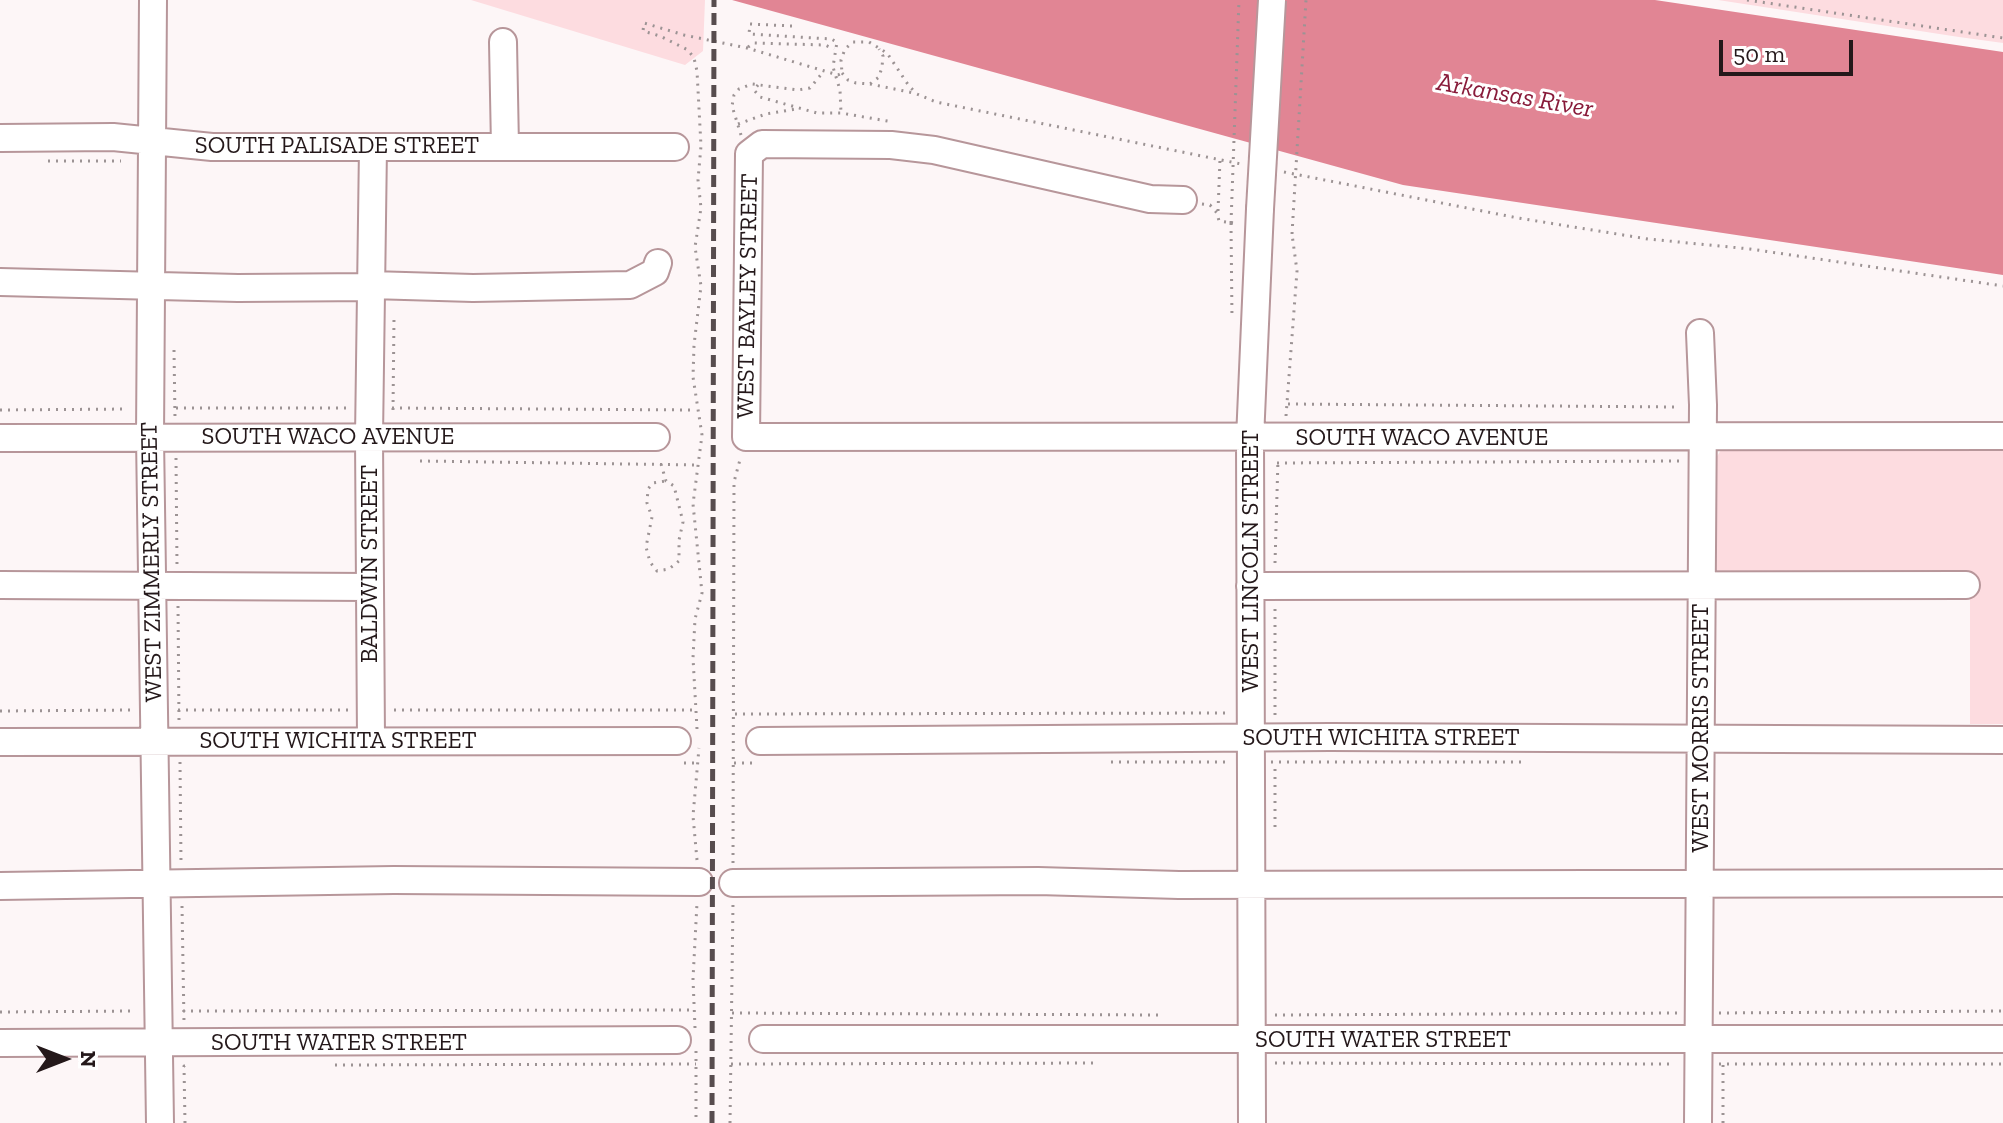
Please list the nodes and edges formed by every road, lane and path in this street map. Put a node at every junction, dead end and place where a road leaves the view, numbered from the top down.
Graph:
1 (153, 0) edge
2 (1239, 0) edge
3 (1272, 0) edge
4 (1306, 0) edge
5 (1747, 0) edge
6 (792, 26) dead end
7 (2003, 38) edge
8 (503, 42) dead end
9 (877, 46) junction
10 (747, 48) junction
11 (834, 49) junction
12 (824, 71) junction
13 (842, 73) junction
14 (834, 74) junction
15 (870, 84) junction
16 (758, 85) junction
17 (917, 94) junction
18 (800, 108) junction
19 (841, 113) junction
20 (736, 124) junction
21 (903, 124) dead end
22 (0, 138) edge
23 (152, 142) junction
24 (373, 147) junction
25 (505, 147) junction
26 (675, 147) dead end
27 (749, 154) junction
28 (1220, 159) junction
29 (1250, 165) dead end
30 (1279, 171) dead end
31 (1183, 200) joint
32 (1217, 213) junction
33 (1260, 218) junction
34 (1231, 223) junction
35 (658, 263) dead end
36 (0, 282) edge
37 (151, 286) junction
38 (371, 286) junction
39 (2003, 286) edge
40 (1700, 333) dead end
41 (174, 347) dead end
42 (1288, 404) junction
43 (1703, 410) junction
44 (2003, 436) edge
45 (163, 437) junction
46 (369, 437) junction
47 (656, 437) dead end
48 (746, 437) junction
49 (1702, 437) junction
50 (0, 438) edge
51 (1250, 439) junction
52 (1279, 451) junction
53 (1685, 461) dead end
54 (661, 464) dead end
55 (666, 481) junction
56 (694, 520) junction
57 (683, 522) junction
58 (0, 585) edge
59 (165, 585) junction
60 (1701, 585) junction
61 (1966, 585) dead end
62 (1263, 586) junction
63 (370, 587) junction
64 (735, 714) junction
65 (1262, 737) junction
66 (691, 739) junction
67 (371, 740) junction
68 (1701, 740) junction
69 (2003, 740) edge
70 (167, 741) junction
71 (0, 742) edge
72 (762, 752) joint
73 (1108, 762) dead end
74 (1523, 762) dead end
75 (734, 763) junction
76 (1275, 838) dead end
77 (699, 882) junction
78 (169, 883) junction
79 (733, 883) junction
80 (1701, 883) junction
81 (2003, 883) edge
82 (1250, 884) junction
83 (0, 886) edge
84 (695, 1010) junction
85 (172, 1011) junction
86 (2003, 1011) edge
87 (0, 1012) edge
88 (732, 1013) junction
89 (1711, 1013) junction
90 (1164, 1015) dead end
91 (1259, 1032) junction
92 (763, 1039) dead end
93 (2003, 1039) edge
94 (677, 1040) dead end
95 (0, 1043) edge
96 (176, 1051) junction
97 (1711, 1051) junction
98 (1113, 1063) dead end
99 (696, 1064) junction
100 (731, 1064) junction
101 (2003, 1064) edge
102 (328, 1065) dead end
103 (200, 1066) dead end
104 (160, 1123) edge
105 (185, 1123) edge
106 (696, 1123) edge
107 (730, 1123) edge
108 (1252, 1123) edge
109 (1698, 1123) edge
110 (1723, 1123) edge

1 - 23 street, WEST ZIMMERLY STREET
2 - 34 path, bridge
3 - 33 street, WEST LINCOLN STREET, bridge
4 - 42 path, bridge
5 - 7 path
6 - 11 path
8 - 25 street
9 - 13 path
9 - 15 path
9 - 17 path
10 - 11 path
10 - 12 path
10 - 56 path
11 - 14 path
12 - 14 path
12 - 16 path
13 - 14 path
13 - 15 path
14 - 19 path
15 - 17 path
16 - 18 path
16 - 20 path
17 - 28 path
18 - 19 path
18 - 20 path
19 - 21 path
20 - 27 path
22 - 23 street, SOUTH PALISADE STREET
23 - 24 street, SOUTH PALISADE STREET
23 - 37 street, WEST ZIMMERLY STREET
24 - 25 street, SOUTH PALISADE STREET
24 - 38 street, BALDWIN STREET
25 - 26 street, SOUTH PALISADE STREET
27 - 31 street
27 - 48 street, WEST BAYLEY STREET
28 - 29 path
28 - 32 path
30 - 39 path
31 - 32 path
32 - 34 path
33 - 34 path
33 - 51 street, WEST LINCOLN STREET
35 - 38 street
36 - 37 street
37 - 38 street
37 - 45 street, WEST ZIMMERLY STREET
38 - 46 street, BALDWIN STREET
40 - 43 street, WEST MORRIS STREET
41 - 45 path
42 - 43 path
42 - 52 path
43 - 49 street, WEST MORRIS STREET
44 - 49 street, SOUTH WACO AVENUE
45 - 46 street, SOUTH WACO AVENUE
45 - 50 street, SOUTH WACO AVENUE
45 - 59 street, WEST ZIMMERLY STREET
45 - 59 path
46 - 47 street, SOUTH WACO AVENUE
46 - 63 street, BALDWIN STREET
48 - 51 street, SOUTH WACO AVENUE
48 - 64 path
49 - 52 street, SOUTH WACO AVENUE
49 - 60 street, WEST MORRIS STREET
51 - 52 street, SOUTH WACO AVENUE
51 - 62 street, WEST LINCOLN STREET
52 - 53 path
52 - 62 path
54 - 55 path
55 - 57 path
55 - 57 path
56 - 57 path
56 - 66 path
58 - 59 street
59 - 63 street
59 - 70 street, WEST ZIMMERLY STREET
59 - 70 path
60 - 61 street
60 - 62 street
60 - 68 street, WEST MORRIS STREET
62 - 65 street, WEST LINCOLN STREET
62 - 65 path
63 - 67 street, BALDWIN STREET
64 - 65 path
64 - 75 path
65 - 68 street, SOUTH WICHITA STREET
65 - 72 street, SOUTH WICHITA STREET
65 - 73 path
65 - 74 path
65 - 76 path
65 - 82 street, WEST LINCOLN STREET
66 - 67 street, SOUTH WICHITA STREET
66 - 77 path
67 - 70 street, SOUTH WICHITA STREET
68 - 69 street, SOUTH WICHITA STREET
68 - 80 street, WEST MORRIS STREET
70 - 71 street, SOUTH WICHITA STREET
70 - 78 street, WEST ZIMMERLY STREET
70 - 78 path
72 - 75 path
75 - 79 path
77 - 78 street
77 - 84 path
78 - 83 street
78 - 85 street, WEST ZIMMERLY STREET
78 - 85 path
79 - 82 street
79 - 88 path
80 - 81 street
80 - 82 street
80 - 89 street, WEST MORRIS STREET
82 - 91 street, WEST LINCOLN STREET
84 - 85 path
84 - 99 path
85 - 87 path
85 - 96 street, WEST ZIMMERLY STREET
85 - 96 path
86 - 89 path
88 - 90 path
88 - 100 path
89 - 91 path
89 - 97 street, WEST MORRIS STREET
89 - 97 path
91 - 92 street, SOUTH WATER STREET
91 - 97 street, SOUTH WATER STREET
91 - 97 path
91 - 108 street, WEST LINCOLN STREET
93 - 97 street, SOUTH WATER STREET
94 - 96 street, SOUTH WATER STREET
95 - 96 street, SOUTH WATER STREET
96 - 103 path
96 - 104 street, WEST ZIMMERLY STREET
96 - 105 path
97 - 101 path
97 - 109 street, WEST MORRIS STREET
97 - 110 path
98 - 100 path
99 - 102 path
99 - 106 path
100 - 107 path

